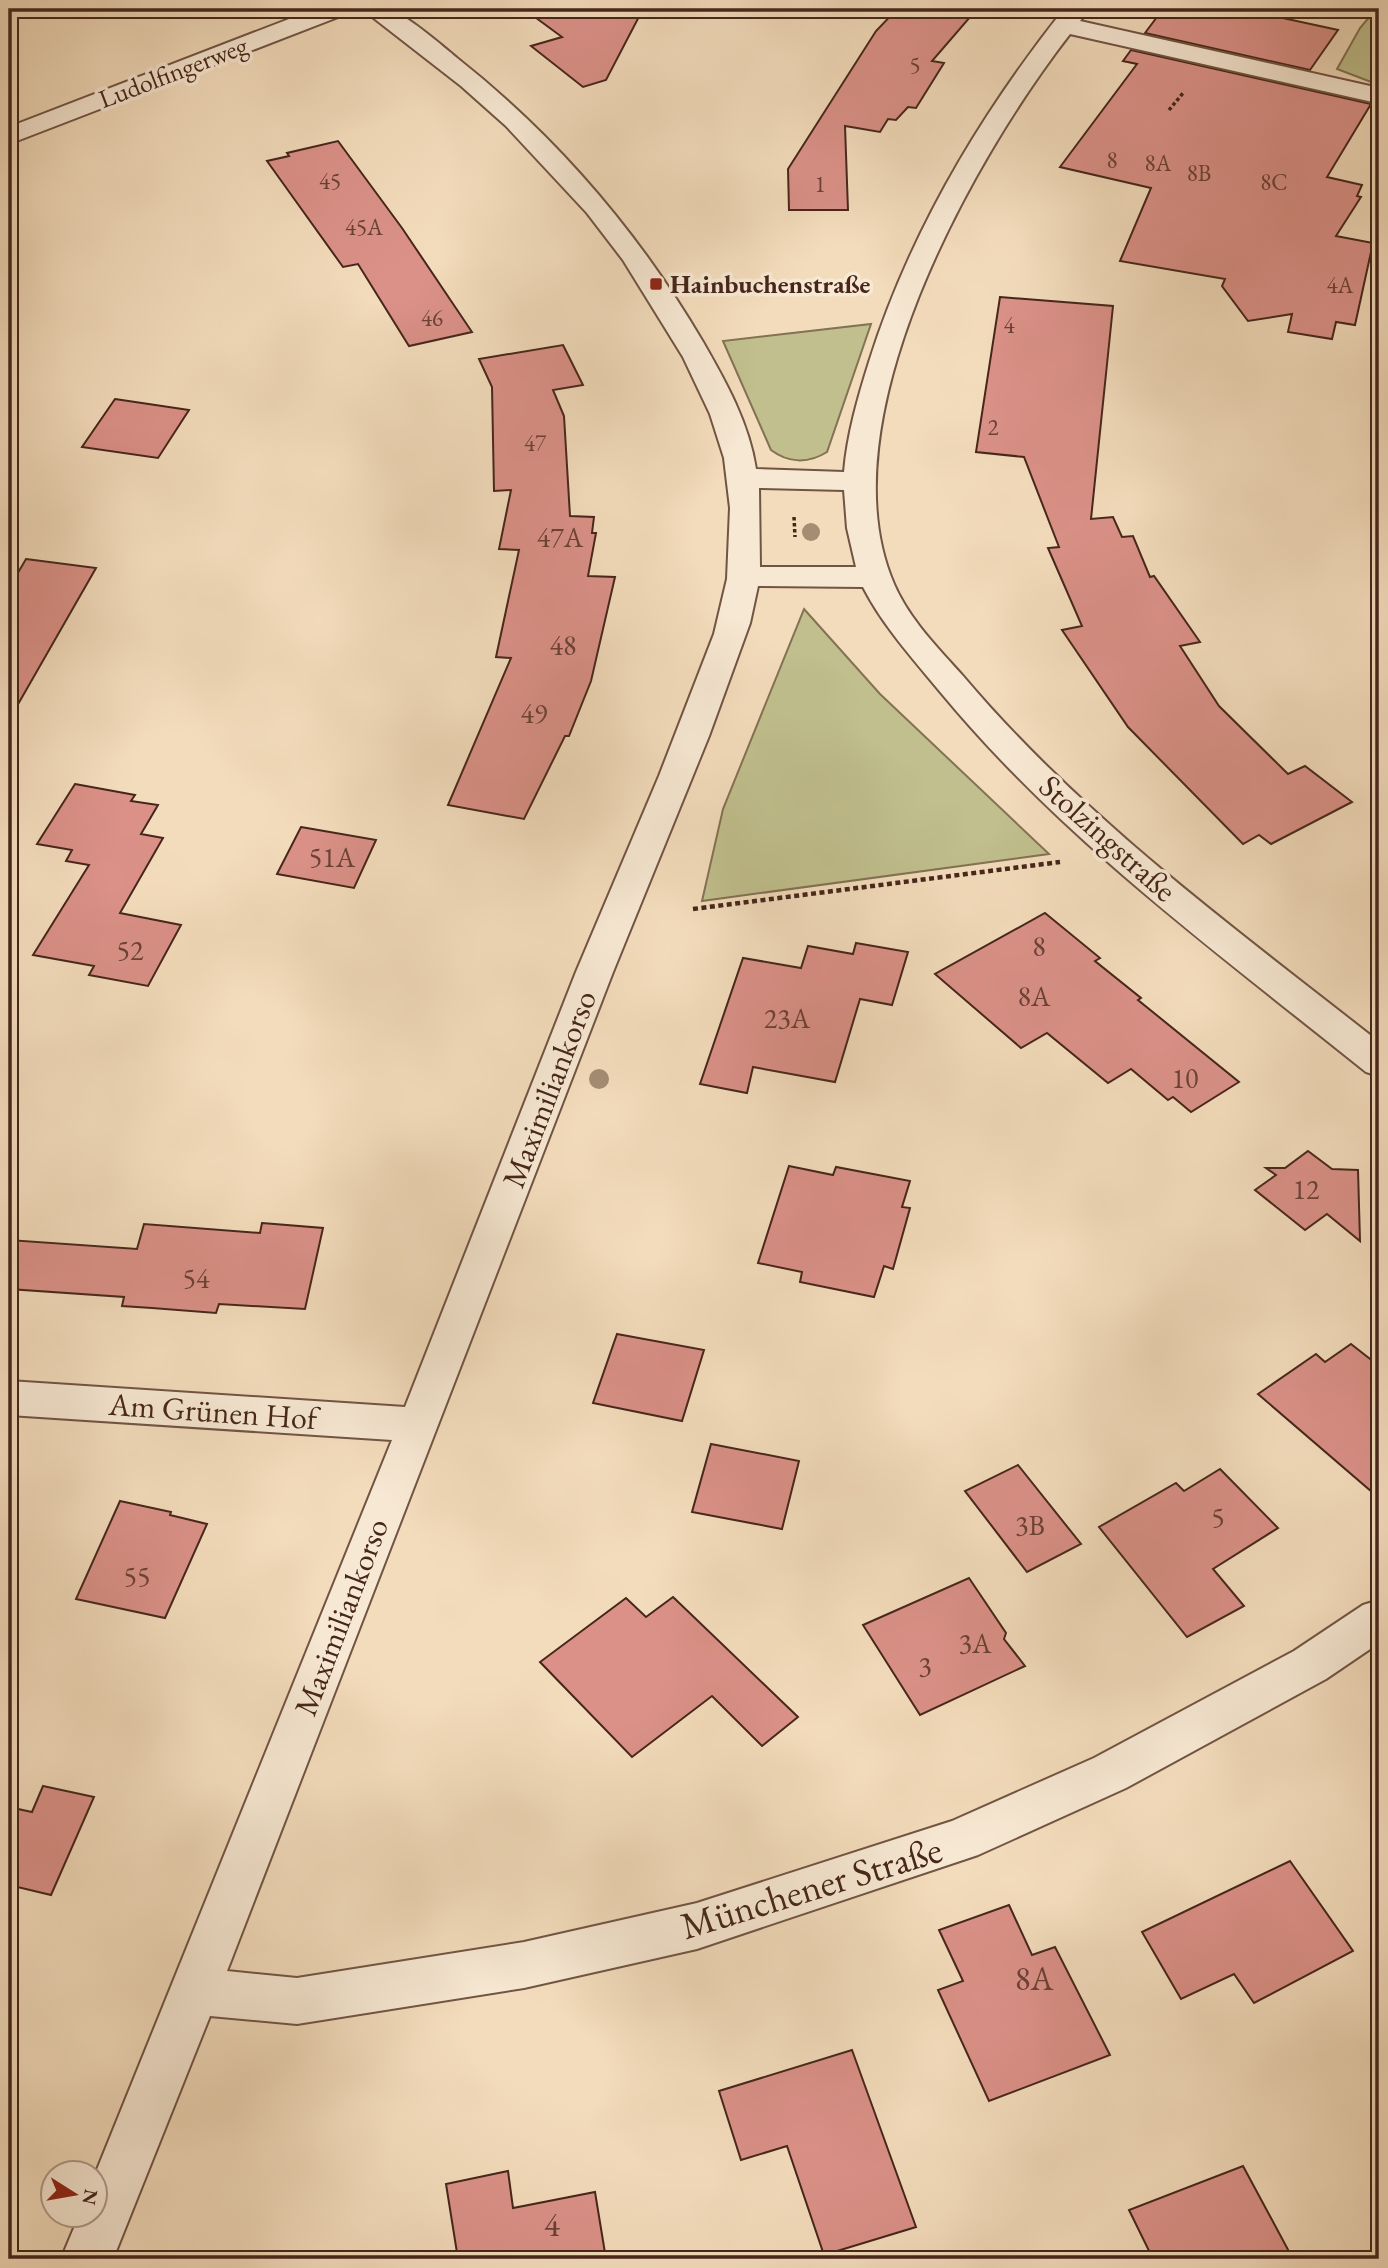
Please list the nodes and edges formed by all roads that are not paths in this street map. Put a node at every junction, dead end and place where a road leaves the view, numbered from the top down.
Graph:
1 (337, 9) edge
2 (374, 9) edge
3 (1070, 17) edge
4 (1377, 95) dead end
5 (9, 136) edge
6 (743, 478) junction
7 (861, 496) junction
8 (744, 576) junction
9 (875, 577) junction
10 (1379, 1062) edge
11 (9, 1398) edge
12 (417, 1425) junction
13 (1379, 1619) edge
14 (195, 1991) junction
15 (87, 2259) edge

1 - 5 street, Ludolfingerweg
2 - 6 street, Maximiliankorso
3 - 4 street
3 - 7 street
6 - 7 street
6 - 8 street, Maximiliankorso
7 - 9 street, Stolzingstraße
8 - 9 street
8 - 12 street, Maximiliankorso
9 - 10 street, Stolzingstraße
11 - 12 street, Am Grünen Hof
12 - 14 street, Maximiliankorso
13 - 14 street, Münchener Straße
14 - 15 street, Maximiliankorso

